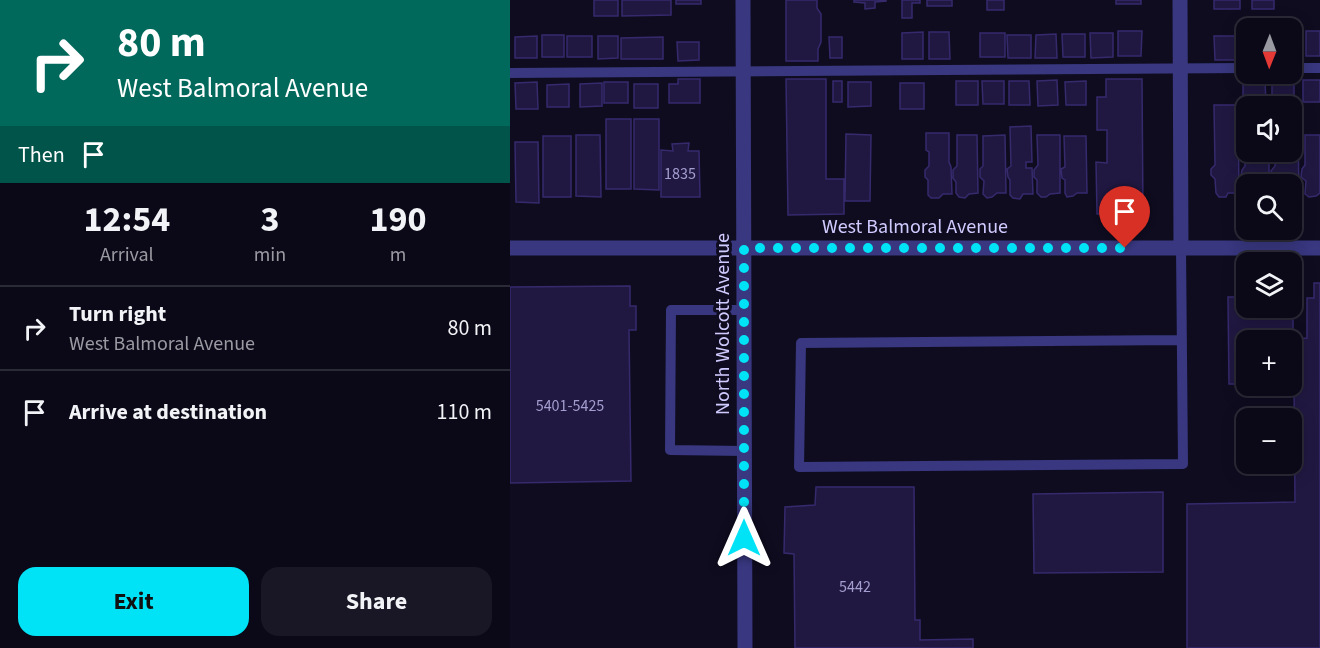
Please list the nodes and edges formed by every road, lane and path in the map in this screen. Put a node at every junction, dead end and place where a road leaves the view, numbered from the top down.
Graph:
1 (743, 0) edge
2 (1180, 0) edge
3 (1180, 68) junction
4 (1236, 68) edge
5 (1302, 68) edge
6 (1320, 68) edge
7 (744, 72) junction
8 (510, 73) edge
9 (744, 248) junction
10 (1181, 248) junction
11 (1320, 248) edge
12 (510, 249) edge
13 (744, 310) junction
14 (1182, 340) junction
15 (744, 451) junction
16 (745, 648) edge

1 - 7 street, North Wolcott Avenue
2 - 3 street
3 - 4 lane
3 - 7 lane
3 - 10 street
5 - 6 lane
7 - 8 lane
7 - 9 street, North Wolcott Avenue
9 - 10 street, West Balmoral Avenue
9 - 12 street, West Balmoral Avenue
9 - 13 street, North Wolcott Avenue
10 - 11 street, West Balmoral Avenue
10 - 14 lane
13 - 15 street, North Wolcott Avenue
13 - 15 lane
14 - 14 lane
15 - 16 street, North Wolcott Avenue

